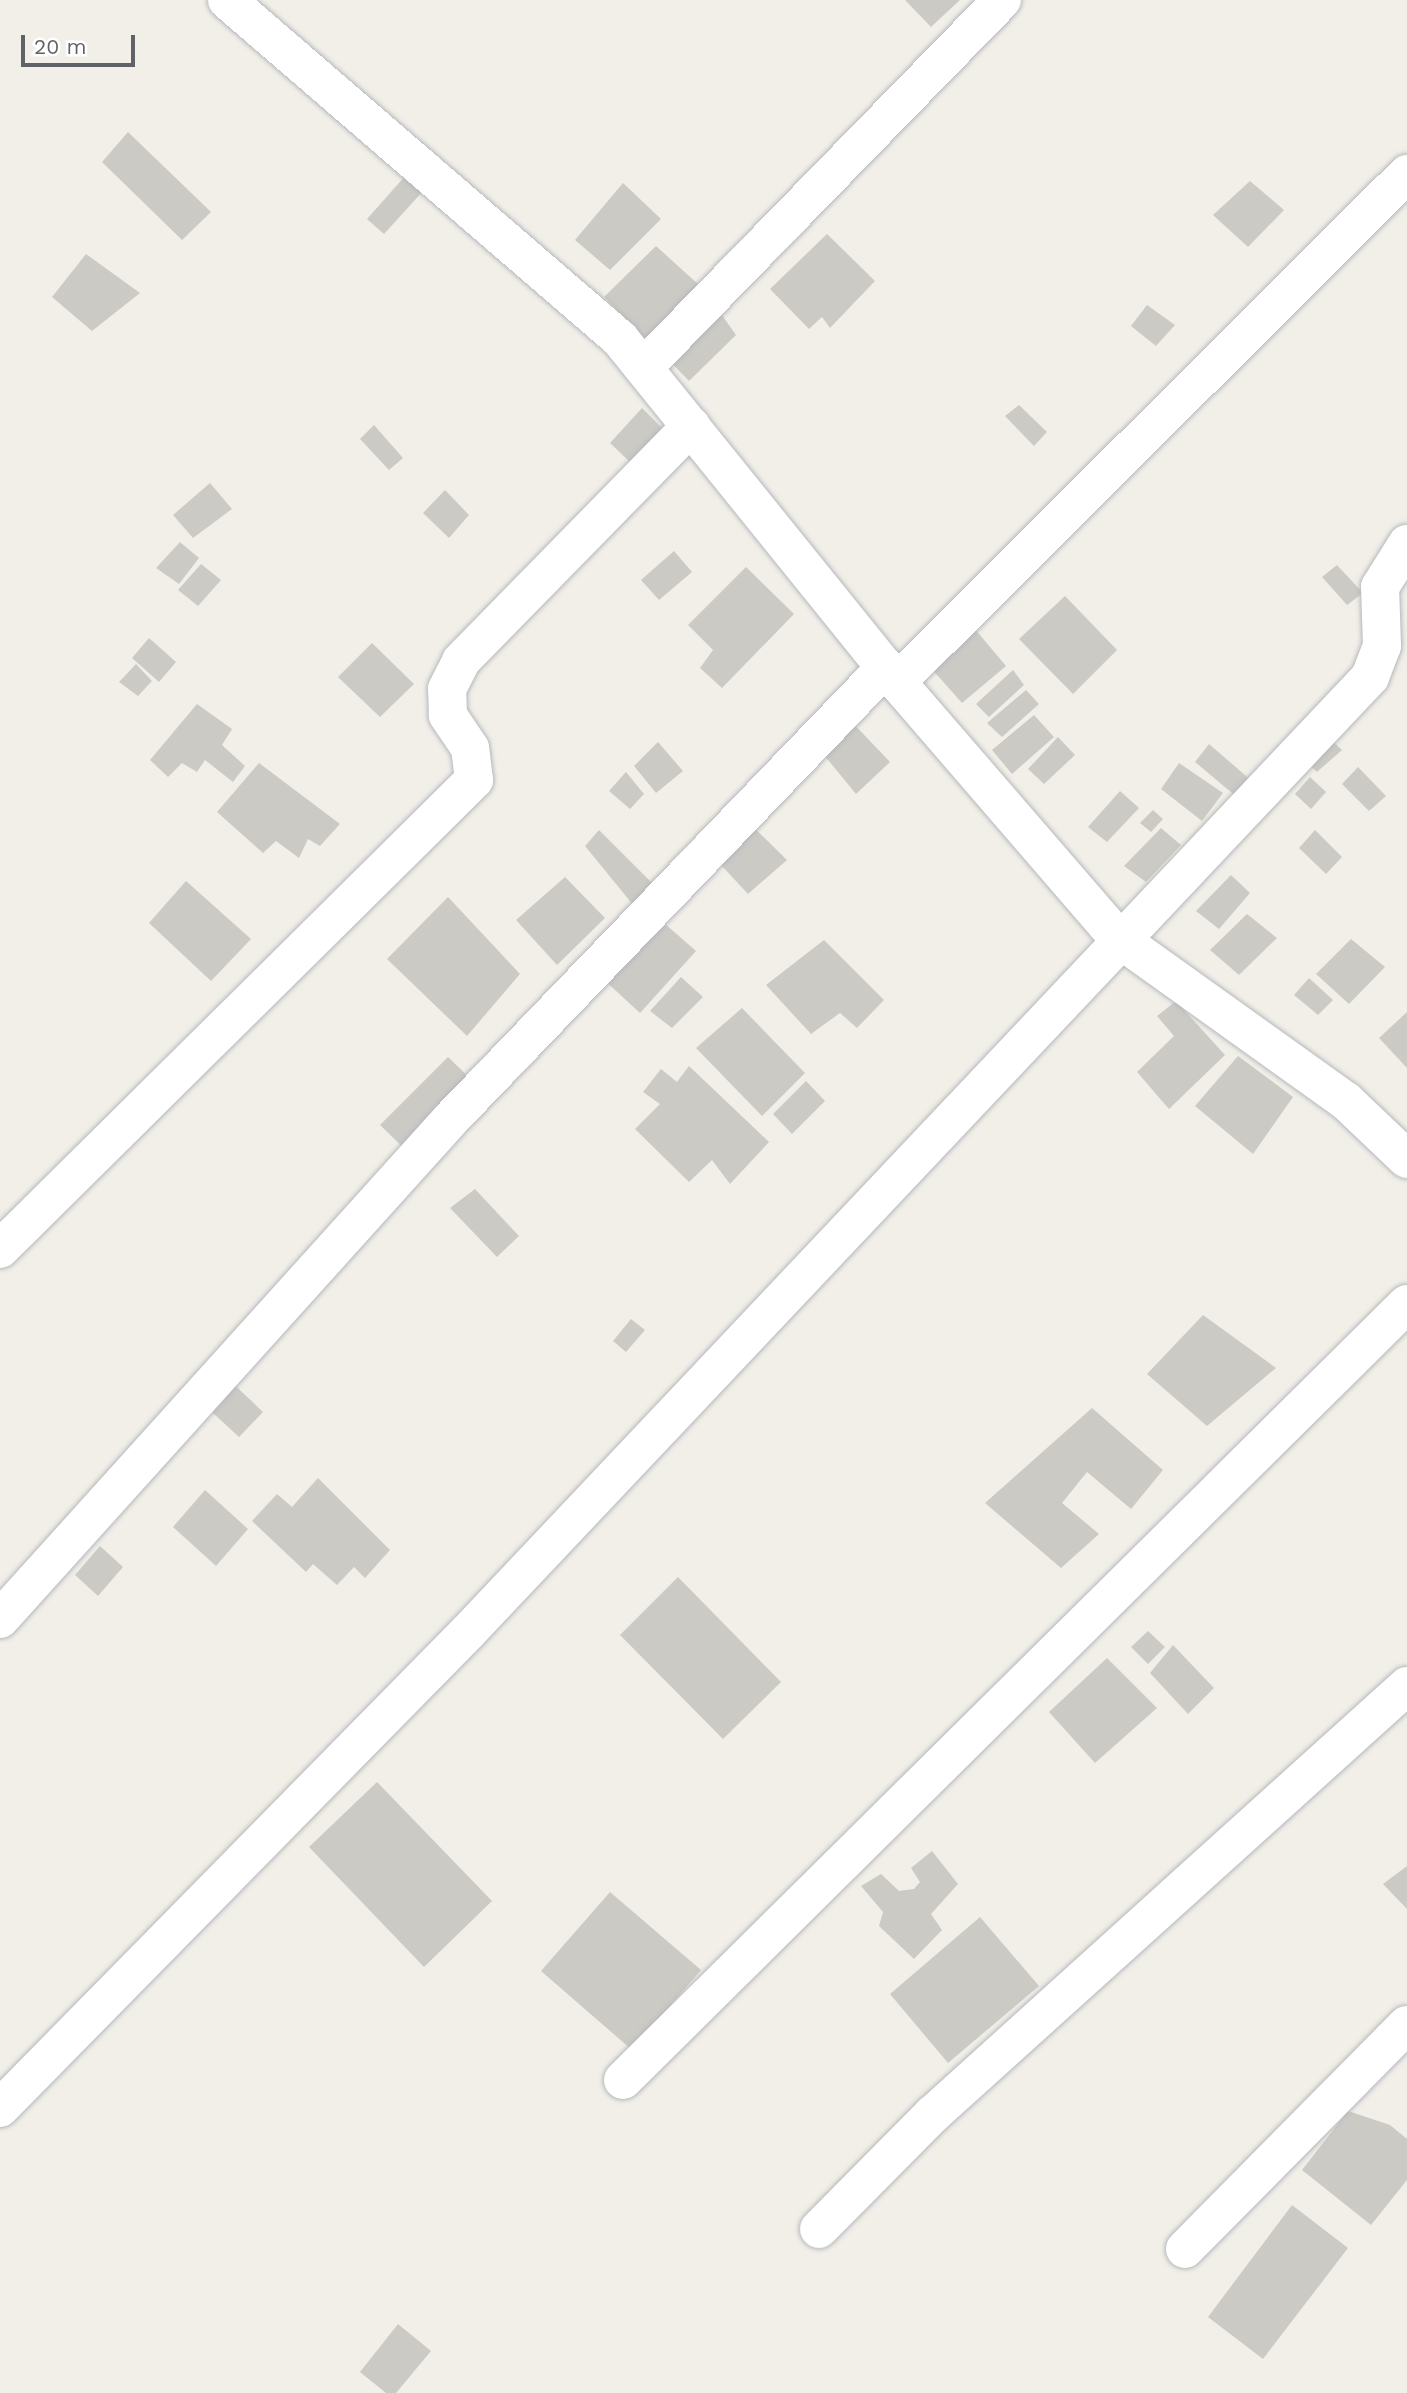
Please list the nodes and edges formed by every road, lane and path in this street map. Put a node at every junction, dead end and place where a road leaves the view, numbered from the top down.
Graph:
1 (227, 0) edge
2 (1002, 0) edge
3 (1407, 174) edge
4 (643, 368) junction
5 (691, 426) junction
6 (1407, 544) edge
7 (891, 674) junction
8 (1118, 938) junction
9 (1407, 1159) edge
10 (0, 1249) edge
11 (1407, 1304) edge
12 (0, 1619) edge
13 (1407, 1686) edge
14 (1407, 2025) edge
15 (623, 2080) dead end
16 (0, 2108) edge
17 (819, 2229) dead end
18 (1185, 2249) dead end

1 - 4 street
2 - 4 street
3 - 7 street
4 - 5 street
5 - 7 street
5 - 10 street
6 - 8 street
7 - 8 street
7 - 12 street
8 - 9 street
8 - 16 street
11 - 15 street
13 - 17 street
14 - 18 street

